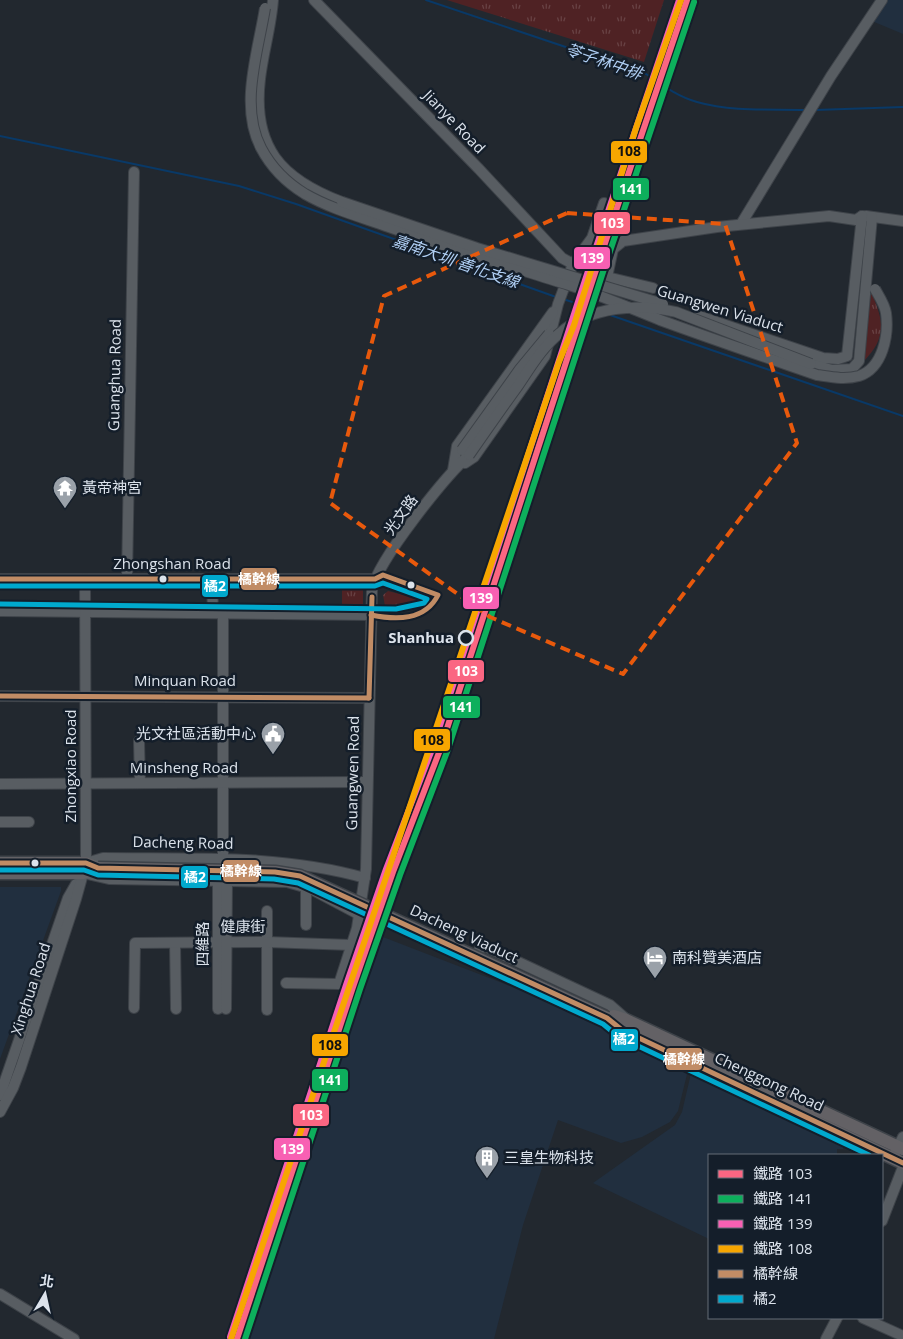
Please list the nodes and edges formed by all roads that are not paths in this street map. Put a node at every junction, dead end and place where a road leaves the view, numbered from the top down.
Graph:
1 (274, 0) edge
2 (314, 0) edge
3 (882, 0) edge
4 (266, 4) edge
5 (134, 172) dead end
6 (604, 203) dead end
7 (867, 217) junction
8 (903, 221) edge
9 (741, 224) junction
10 (573, 264) junction
11 (867, 270) junction
12 (653, 288) dead end
13 (558, 304) junction
14 (666, 305) junction
15 (539, 332) junction
16 (550, 335) junction
17 (465, 453) junction
18 (453, 470) junction
19 (375, 578) junction
20 (0, 579) edge
21 (86, 579) junction
22 (127, 579) junction
23 (212, 579) junction
24 (0, 611) edge
25 (86, 612) junction
26 (218, 613) junction
27 (372, 615) junction
28 (86, 695) junction
29 (0, 696) edge
30 (224, 696) junction
31 (369, 698) junction
32 (139, 741) dead end
33 (368, 782) junction
34 (140, 783) junction
35 (224, 783) junction
36 (0, 784) edge
37 (86, 784) junction
38 (0, 822) edge
39 (29, 822) dead end
40 (223, 860) junction
41 (0, 863) edge
42 (84, 868) junction
43 (0, 873) edge
44 (365, 878) junction
45 (222, 879) junction
46 (306, 887) junction
47 (267, 911) dead end
48 (360, 915) junction
49 (306, 925) dead end
50 (222, 942) junction
51 (267, 942) junction
52 (175, 943) junction
53 (351, 945) junction
54 (286, 983) dead end
55 (134, 1008) dead end
56 (176, 1008) dead end
57 (222, 1009) dead end
58 (267, 1010) dead end
59 (607, 1018) joint
60 (624, 1025) junction
61 (0, 1095) edge
62 (0, 1112) edge
63 (900, 1151) edge
64 (903, 1167) edge
65 (883, 1218) edge
66 (0, 1294) edge
67 (836, 1319) edge
68 (866, 1319) edge
69 (903, 1336) edge
70 (74, 1339) edge
71 (826, 1339) edge

1 - 14 street, bridge
2 - 10 street, Jianye Road
3 - 9 street
4 - 11 street, bridge
5 - 22 street, Guanghua Road
6 - 10 street
7 - 8 street
7 - 9 street
7 - 11 street
7 - 14 street, Guangwen Viaduct
9 - 12 street
10 - 13 street
11 - 17 street, Guangwen Viaduct, bridge
13 - 15 street
13 - 16 street
14 - 17 street, Guangwen Viaduct, bridge
15 - 16 street
15 - 18 street
16 - 18 street
17 - 18 street
18 - 19 street, 光文路
19 - 23 street, Zhongshan Road
19 - 27 street, Guangwen Road
20 - 21 street, Zhongshan Road
21 - 22 street, Zhongshan Road
21 - 25 street, Zhongxiao Road
22 - 23 street, Zhongshan Road
23 - 26 street
24 - 25 street
25 - 26 street
25 - 28 street, Zhongxiao Road
26 - 27 street
26 - 30 street
27 - 31 street, Guangwen Road
28 - 29 street, Minquan Road
28 - 30 street, Minquan Road
28 - 37 street, Zhongxiao Road
30 - 31 street, Minquan Road
30 - 35 street
31 - 33 street, Guangwen Road
32 - 34 street
33 - 35 street, Minsheng Road
33 - 44 street, Guangwen Road
34 - 35 street, Minsheng Road
34 - 37 street, Minsheng Road
35 - 40 street
36 - 37 street, Minsheng Road
37 - 42 street, Zhongxiao Road
38 - 39 street
40 - 42 street, Dacheng Road
40 - 44 street, Dacheng Road
41 - 42 main road, Dacheng Road
42 - 43 main road, Dacheng Road
42 - 45 street, Dacheng Road
42 - 59 main road, Dacheng Viaduct, bridge
42 - 61 street, Xinghua Road
42 - 62 street, Xinghua Road
44 - 48 street, Guangwen Road
45 - 46 street, Dacheng Road
45 - 50 street, 四維路
46 - 48 street, Dacheng Road
46 - 49 street
47 - 51 street
48 - 53 street, Guangwen Road
50 - 51 street, 健康街
50 - 52 street, 健康街
50 - 57 street, 四維路
51 - 53 street, 健康街
51 - 58 street
52 - 55 street, 健康街
52 - 56 street
53 - 54 street, Guangwen Road
59 - 60 main road, Chenggong Road
60 - 60 street, Chenggong Road
60 - 63 main road, Chenggong Road
64 - 65 street
66 - 70 street
67 - 71 street
68 - 69 street

